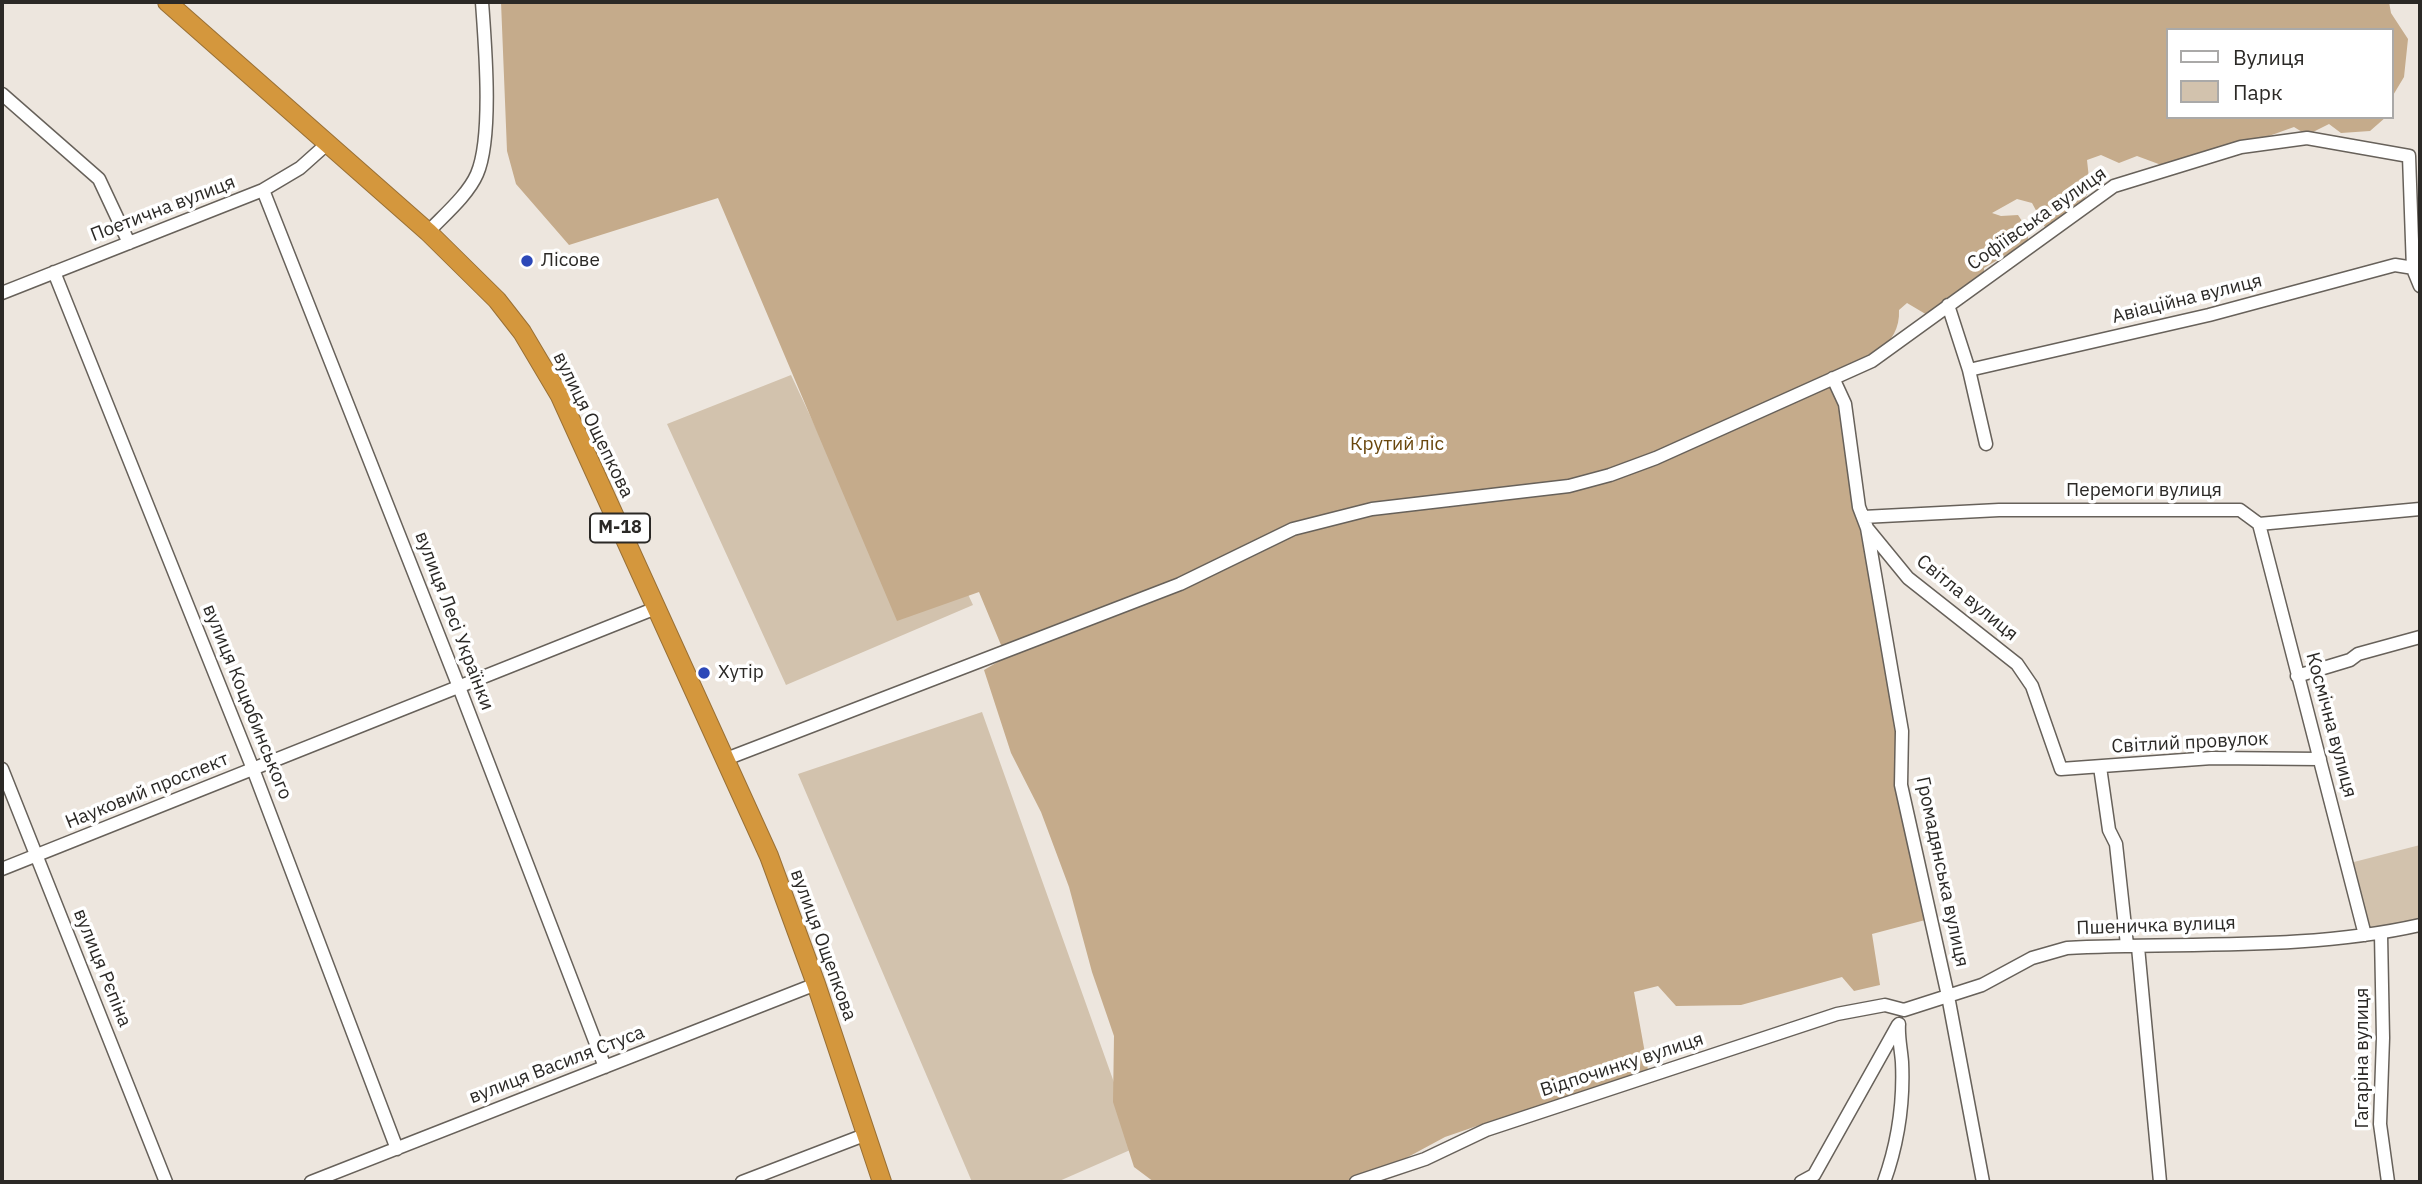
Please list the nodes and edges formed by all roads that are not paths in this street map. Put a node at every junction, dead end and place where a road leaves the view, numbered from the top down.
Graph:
1 (167, 2) edge
2 (482, 2) edge
3 (2, 94) edge
4 (328, 143) junction
5 (263, 190) junction
6 (428, 232) junction
7 (129, 243) junction
8 (2416, 269) edge
9 (54, 272) junction
10 (2420, 286) edge
11 (2, 293) edge
12 (1948, 305) junction
13 (1969, 370) junction
14 (1833, 378) junction
15 (1986, 444) dead end
16 (2420, 509) edge
17 (1865, 522) junction
18 (2259, 524) junction
19 (656, 608) junction
20 (2420, 637) edge
21 (2297, 676) junction
22 (459, 687) junction
23 (726, 759) junction
24 (2320, 759) junction
25 (2100, 767) junction
26 (2, 769) edge
27 (253, 769) junction
28 (2061, 769) joint
29 (37, 856) junction
30 (2, 869) edge
31 (2420, 925) edge
32 (2381, 934) junction
33 (2365, 935) junction
34 (2133, 946) junction
35 (816, 984) junction
36 (1948, 996) junction
37 (1903, 1010) junction
38 (1898, 1025) junction
39 (605, 1067) junction
40 (867, 1134) junction
41 (397, 1149) junction
42 (166, 1182) edge
43 (311, 1182) edge
44 (742, 1182) edge
45 (882, 1182) edge
46 (1356, 1182) edge
47 (1801, 1182) edge
48 (1884, 1182) edge
49 (1983, 1182) edge
50 (2161, 1182) edge
51 (2388, 1182) edge

1 - 4 highway, вулиця Ощепкова / М-18
2 - 6 street
3 - 7 street
4 - 5 street, Поетична вулиця
4 - 6 highway, вулиця Ощепкова / М-18
5 - 7 street, Поетична вулиця
5 - 22 street, вулиця Лесі Українки
6 - 19 highway, вулиця Ощепкова / М-18
7 - 9 street, Поетична вулиця
8 - 10 street
8 - 12 street, Софіївська вулиця
8 - 13 street, Авіаційна вулиця
9 - 11 street, Поетична вулиця
9 - 27 street, вулиця Коцюбинського
12 - 13 street
12 - 14 street, Софіївська вулиця
13 - 15 street
14 - 17 street, Світла вулиця
14 - 23 street, Софіївська вулиця
16 - 18 street
17 - 18 street, Перемоги вулиця
17 - 28 street, Світла вулиця
17 - 36 street, Громадянська вулиця
18 - 21 street, Космічна вулиця
19 - 22 street, Науковий проспект
19 - 23 highway, вулиця Ощепкова / М-18
20 - 21 street
21 - 24 street, Космічна вулиця
22 - 27 street, Науковий проспект
22 - 39 street, вулиця Лесі Українки
23 - 35 highway, вулиця Ощепкова / М-18
24 - 25 street, Світлий провулок
24 - 33 street, Космічна вулиця
25 - 28 street, Світлий провулок
25 - 34 street
26 - 29 street, вулиця Рєпіна
27 - 29 street, Науковий проспект
27 - 41 street, вулиця Коцюбинського
29 - 30 street, Науковий проспект
29 - 42 street, вулиця Рєпіна
31 - 32 street, Пшеничка вулиця
32 - 33 street, Пшеничка вулиця
32 - 51 street, Гагаріна вулиця
33 - 34 street, Пшеничка вулиця
34 - 36 street, Пшеничка вулиця
34 - 50 street
35 - 39 street, вулиця Василя Стуса
35 - 40 highway, вулиця Ощепкова / М-18
36 - 37 street, Пшеничка вулиця
36 - 49 street, Громадянська вулиця
37 - 38 street
37 - 46 street, Відпочинку вулиця
38 - 47 street
38 - 48 street
39 - 41 street, вулиця Василя Стуса
40 - 44 street
40 - 45 highway, вулиця Ощепкова / М-18
41 - 43 street, вулиця Василя Стуса

